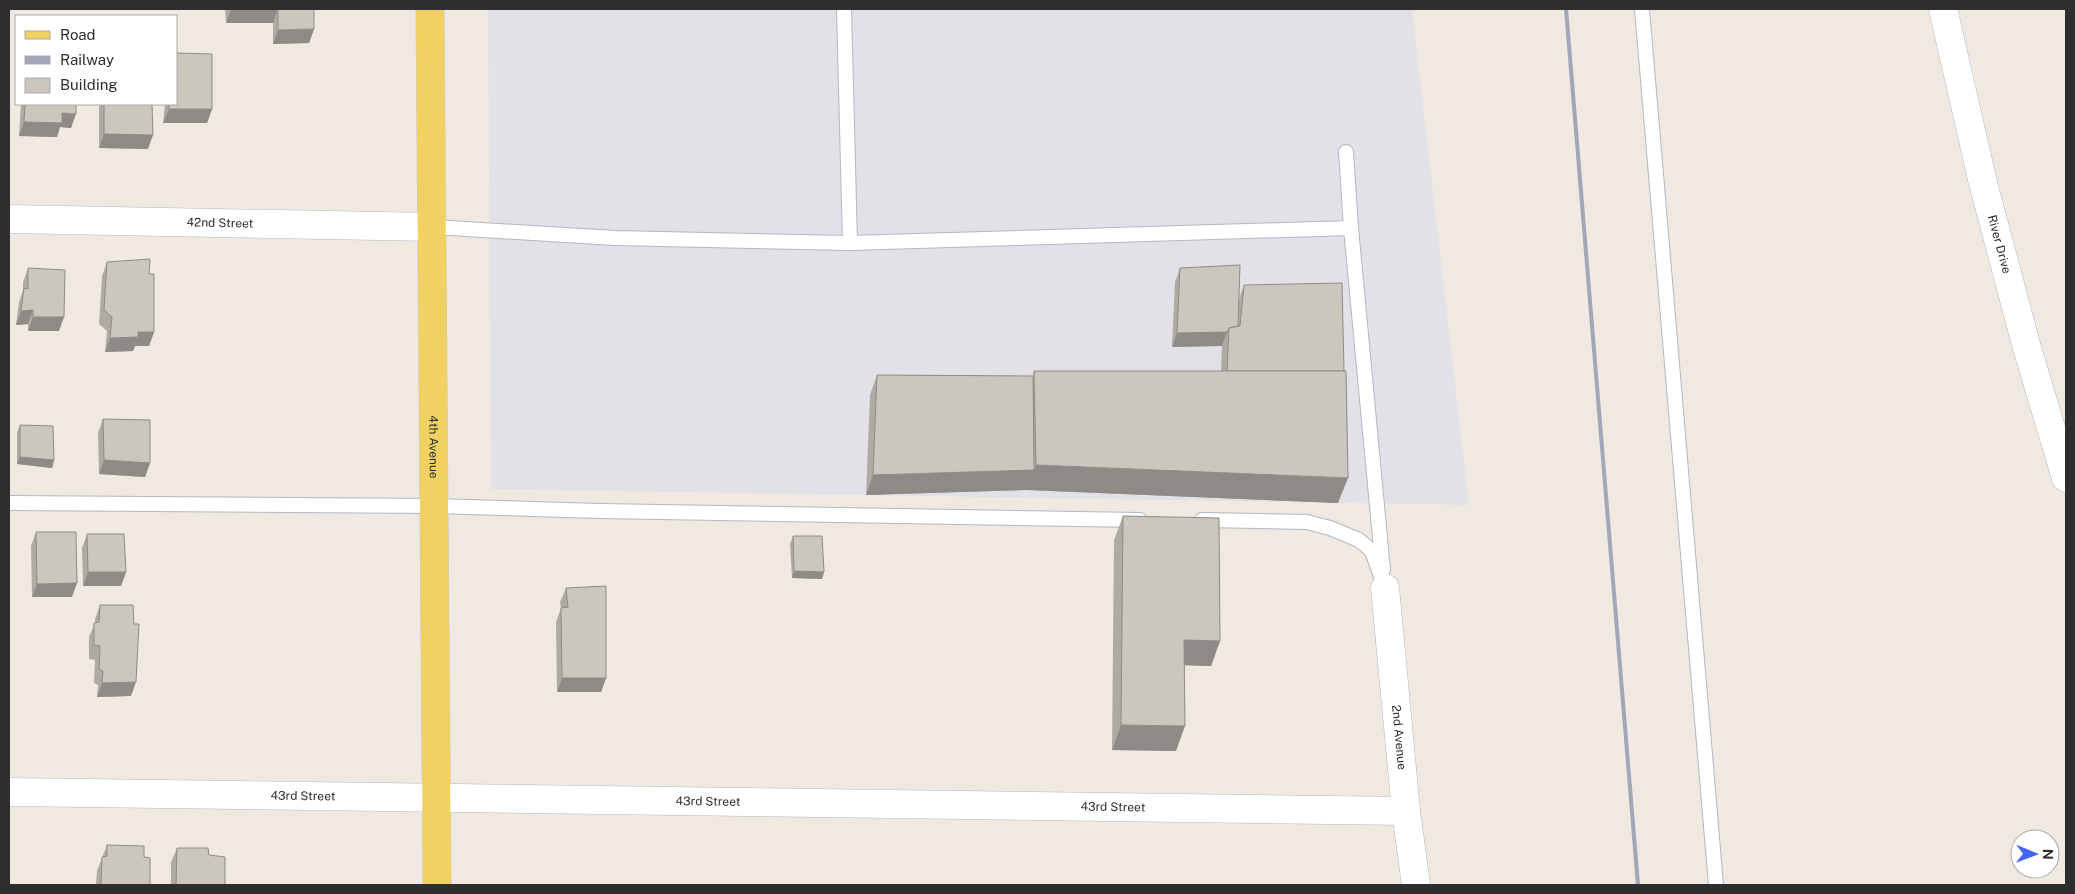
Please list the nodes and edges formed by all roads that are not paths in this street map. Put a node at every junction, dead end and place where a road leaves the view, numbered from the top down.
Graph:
1 (430, 9) edge
2 (844, 9) edge
3 (1642, 9) edge
4 (1943, 9) edge
5 (1346, 152) dead end
6 (9, 219) edge
7 (433, 227) junction
8 (1351, 228) junction
9 (850, 243) junction
10 (2066, 478) edge
11 (9, 504) edge
12 (434, 506) junction
13 (1158, 520) edge
14 (1188, 520) edge
15 (1385, 588) junction
16 (9, 792) edge
17 (436, 797) junction
18 (1406, 811) junction
19 (437, 885) edge
20 (1416, 885) edge
21 (1716, 885) edge

1 - 7 main road, 4th Avenue
2 - 9 lane
3 - 21 lane
4 - 10 street, River Drive
5 - 8 lane
6 - 7 street, 42nd Street
7 - 9 lane
7 - 12 main road, 4th Avenue
8 - 9 lane
8 - 15 lane
11 - 12 lane
12 - 13 lane
12 - 17 main road, 4th Avenue
14 - 15 lane
15 - 18 street, 2nd Avenue
16 - 17 street, 43rd Street
17 - 18 street, 43rd Street
17 - 19 main road, 4th Avenue
18 - 20 street, 2nd Avenue

